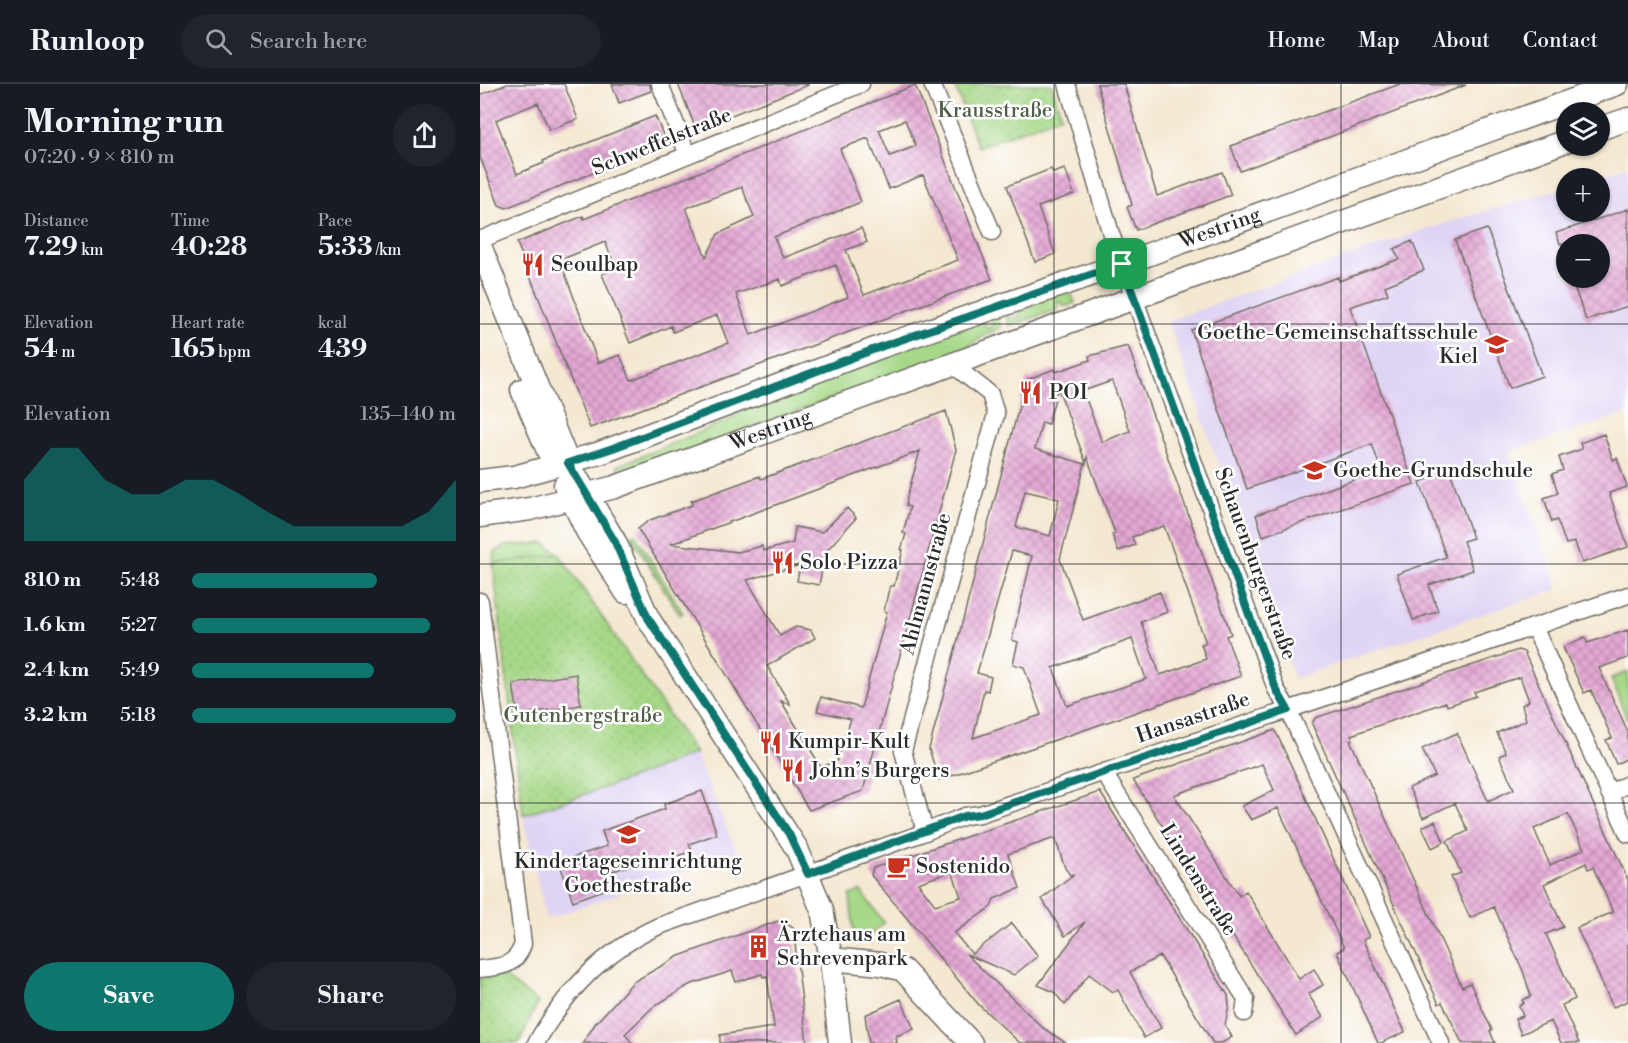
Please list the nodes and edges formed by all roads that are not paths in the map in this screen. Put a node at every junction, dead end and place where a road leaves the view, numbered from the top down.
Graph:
1 (660, 84) edge
2 (861, 84) edge
3 (932, 84) edge
4 (1067, 84) edge
5 (1617, 84) edge
6 (1628, 119) edge
7 (1610, 125) edge
8 (1556, 145) edge
9 (688, 155) junction
10 (992, 232) dead end
11 (480, 240) edge
12 (480, 246) edge
13 (1122, 264) junction
14 (480, 279) edge
15 (1134, 298) junction
16 (953, 365) junction
17 (562, 464) junction
18 (480, 481) edge
19 (580, 497) junction
20 (480, 516) edge
21 (1628, 595) edge
22 (480, 601) edge
23 (1534, 627) junction
24 (1288, 710) junction
25 (1104, 773) junction
26 (1628, 784) edge
27 (1609, 793) junction
28 (925, 832) junction
29 (1628, 834) edge
30 (808, 874) junction
31 (831, 959) junction
32 (480, 969) edge
33 (1244, 1013) dead end
34 (536, 1043) edge
35 (840, 1043) edge
36 (971, 1043) edge
37 (1441, 1043) edge

1 - 9 street
2 - 9 street, Schweffelstraße
3 - 10 street
4 - 13 street, Schauenburgerstraße
5 - 13 main road, Westring
6 - 7 main road
8 - 15 main road, Westring
9 - 11 street, Schweffelstraße
12 - 17 main road
13 - 15 street, Schauenburgerstraße
13 - 17 main road, Westring
14 - 17 main road
15 - 16 main road, Westring
15 - 24 street, Schauenburgerstraße
16 - 19 main road, Westring
16 - 28 street, Ahlmannstraße
17 - 18 main road, Westring
17 - 19 main road
19 - 20 main road, Westring
19 - 30 main road
21 - 23 street, Hansastraße
22 - 32 street
23 - 24 street, Hansastraße
23 - 27 street
24 - 25 street, Hansastraße
24 - 37 street, Schauenburgerstraße
25 - 28 street, Hansastraße
25 - 33 street, Lindenstraße
26 - 27 street
27 - 29 street
28 - 30 street, Hansastraße
30 - 31 main road
30 - 34 street, Hansastraße
31 - 35 main road
31 - 36 main road

